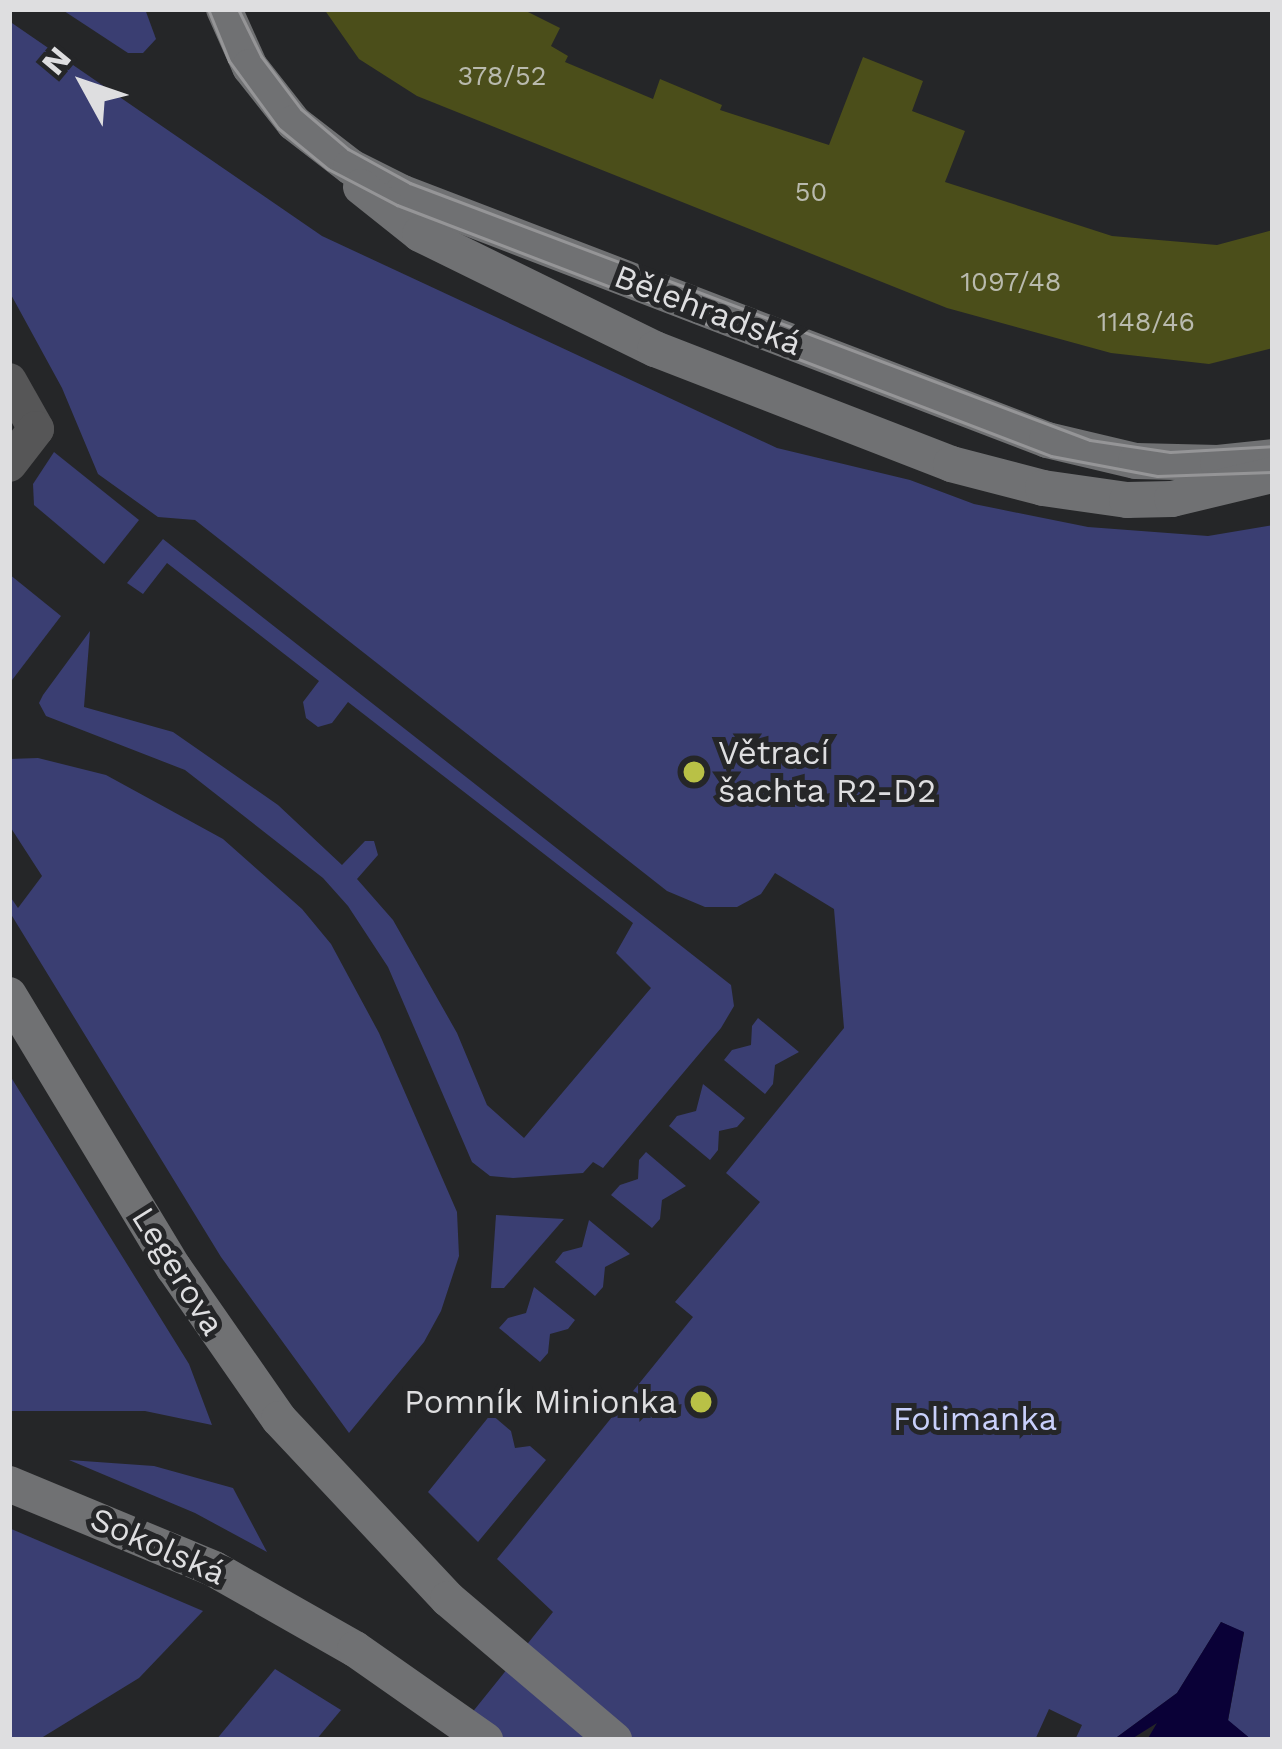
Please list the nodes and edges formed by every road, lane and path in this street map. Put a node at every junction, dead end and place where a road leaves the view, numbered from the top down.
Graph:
1 (224, 9) edge
2 (293, 122) junction
3 (9, 380) edge
4 (1273, 458) edge
5 (9, 464) edge
6 (1273, 474) edge
7 (9, 995) edge
8 (9, 1484) edge
9 (485, 1740) edge
10 (614, 1740) edge

1 - 2 street, Bělehradská
2 - 4 street, Bělehradská
2 - 6 street
3 - 5 street
7 - 10 street, Legerova
8 - 9 street, Sokolská

